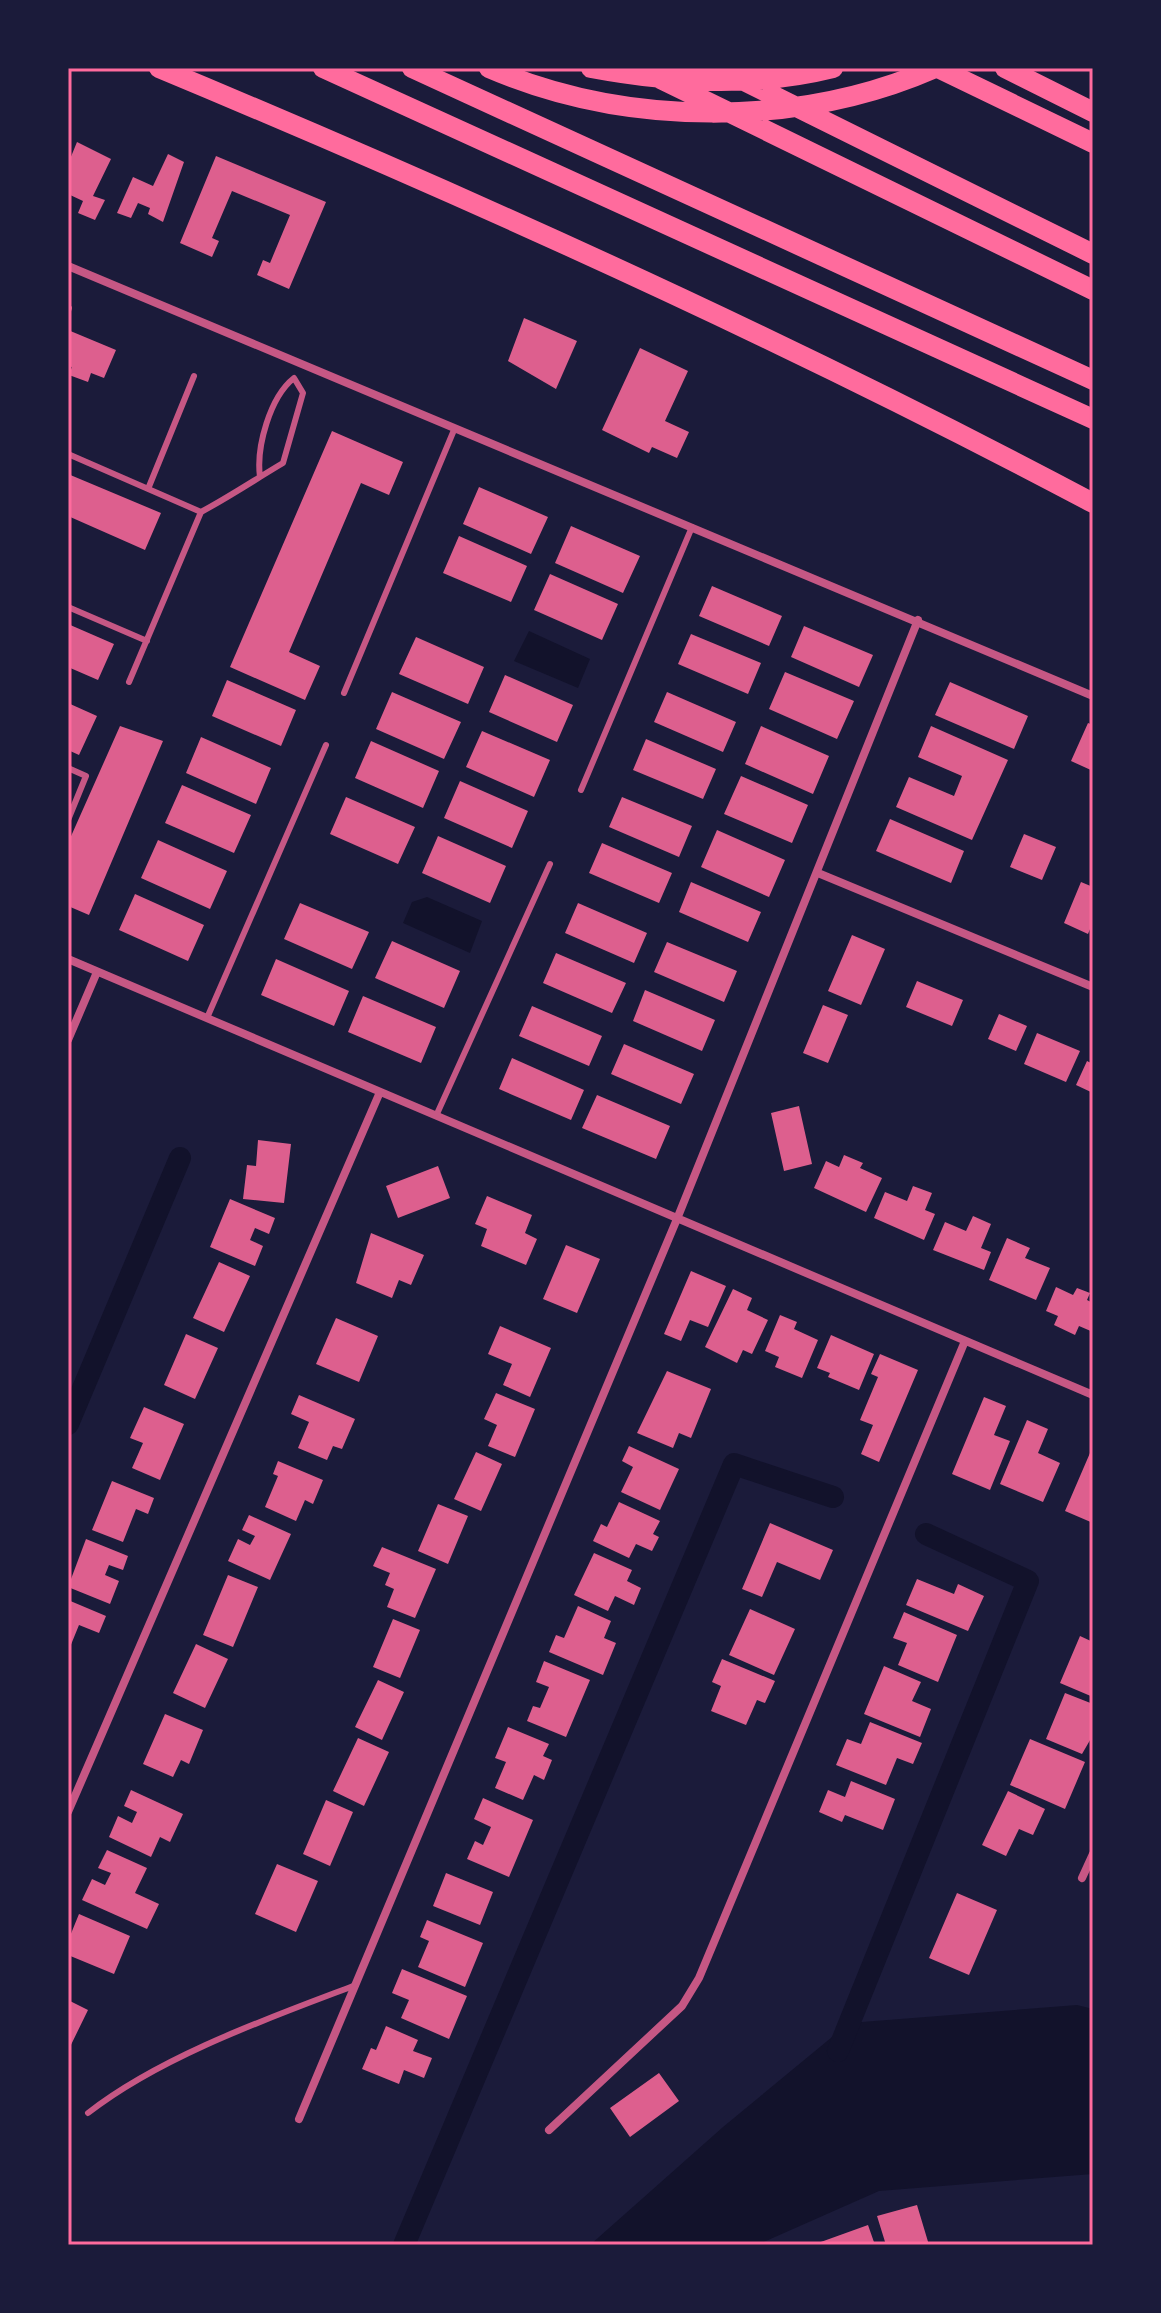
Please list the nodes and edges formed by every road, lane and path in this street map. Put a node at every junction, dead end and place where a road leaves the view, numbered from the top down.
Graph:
1 (159, 68) edge
2 (323, 68) edge
3 (412, 68) edge
4 (489, 68) edge
5 (591, 68) edge
6 (638, 68) edge
7 (718, 68) edge
8 (833, 68) edge
9 (936, 68) edge
10 (1005, 68) edge
11 (1093, 112) edge
12 (1093, 143) edge
13 (1093, 254) edge
14 (68, 266) edge
15 (1093, 290) edge
16 (303, 365) junction
17 (194, 376) dead end
18 (294, 378) junction
19 (1093, 380) edge
20 (1093, 419) edge
21 (454, 430) junction
22 (68, 454) edge
23 (260, 477) junction
24 (148, 489) junction
25 (1093, 503) edge
26 (201, 512) junction
27 (692, 527) junction
28 (68, 607) edge
29 (918, 620) junction
30 (147, 641) junction
31 (129, 682) dead end
32 (344, 693) dead end
33 (1093, 696) edge
34 (326, 745) dead end
35 (68, 768) edge
36 (581, 790) dead end
37 (68, 820) edge
38 (550, 864) dead end
39 (818, 873) junction
40 (68, 959) edge
41 (97, 972) junction
42 (1093, 987) edge
43 (207, 1018) junction
44 (68, 1040) edge
45 (380, 1092) junction
46 (436, 1116) junction
47 (677, 1219) junction
48 (965, 1341) junction
49 (1093, 1395) edge
50 (68, 1812) edge
51 (1093, 1854) edge
52 (1082, 1878) dead end
53 (356, 1985) junction
54 (88, 2113) dead end
55 (299, 2119) dead end
56 (549, 2130) dead end

1 - 25 highway
2 - 20 highway
3 - 19 highway
4 - 9 highway
5 - 8 highway
6 - 15 highway
7 - 13 highway
9 - 12 highway
10 - 11 highway
14 - 16 street
16 - 18 lane
16 - 21 street
17 - 24 lane
18 - 23 lane
18 - 23 lane
21 - 27 street
21 - 32 lane
22 - 24 lane
23 - 26 lane
24 - 26 lane
26 - 30 lane
27 - 29 street
27 - 36 lane
28 - 30 lane
29 - 33 street
29 - 39 street
30 - 31 lane
34 - 43 lane
35 - 37 lane
38 - 46 lane
39 - 42 street
39 - 47 street
40 - 41 street
41 - 43 street
41 - 44 street
43 - 45 street
45 - 46 street
45 - 50 street
46 - 47 street
47 - 48 street
47 - 53 street
48 - 49 street
48 - 56 street
51 - 52 street
53 - 54 lane
53 - 55 street

